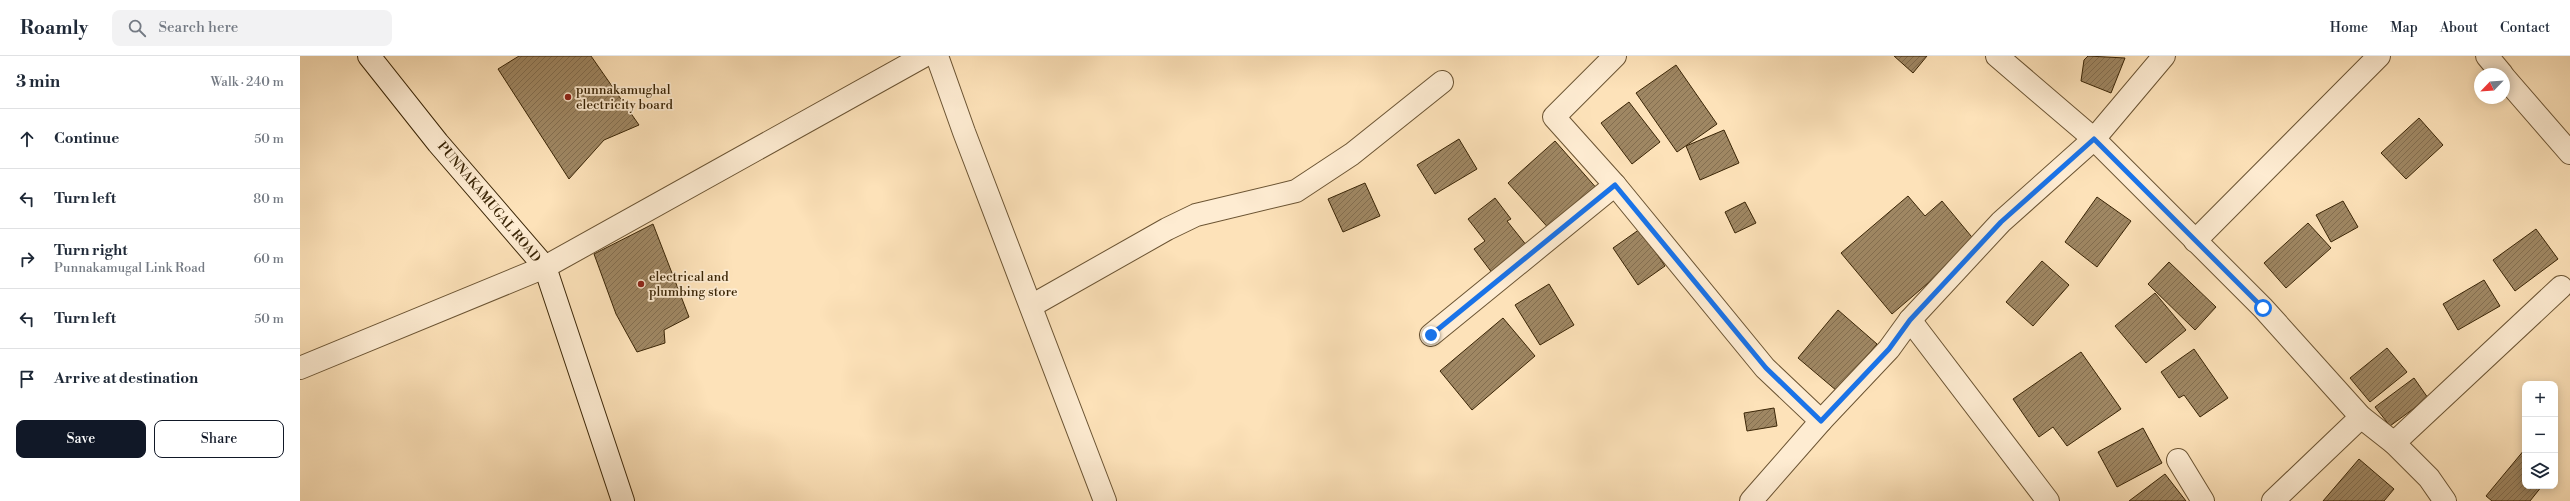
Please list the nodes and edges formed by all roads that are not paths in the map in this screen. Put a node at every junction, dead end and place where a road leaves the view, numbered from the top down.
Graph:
1 (369, 56) edge
2 (924, 56) edge
3 (937, 56) edge
4 (1615, 56) edge
5 (1997, 56) edge
6 (2164, 56) edge
7 (2379, 56) edge
8 (2487, 56) edge
9 (2497, 68) edge
10 (1442, 82) dead end
11 (2510, 84) edge
12 (2094, 139) junction
13 (2570, 153) edge
14 (1615, 185) junction
15 (2195, 241) junction
16 (544, 267) junction
17 (2560, 287) dead end
18 (1031, 306) junction
19 (1910, 320) junction
20 (1431, 335) dead end
21 (300, 368) edge
22 (2361, 417) junction
23 (1821, 421) junction
24 (2394, 443) junction
25 (2178, 460) dead end
26 (623, 501) edge
27 (1105, 501) edge
28 (1751, 501) edge
29 (2048, 501) edge
30 (2204, 501) edge
31 (2273, 501) edge
32 (2445, 501) edge

1 - 16 street, PUNNAKAMUGAL ROAD
2 - 16 street
3 - 18 street
4 - 14 street
5 - 12 street
6 - 12 street
7 - 15 street
8 - 9 street
10 - 18 street
11 - 13 street
12 - 15 street
12 - 19 street
14 - 20 street
14 - 23 street
15 - 22 street
16 - 21 street
16 - 26 street, PUNNAKAMUGAL ROAD
17 - 24 street
18 - 27 street
19 - 23 street
19 - 29 street
22 - 24 street
22 - 31 street
23 - 28 street
24 - 32 street
25 - 30 street

